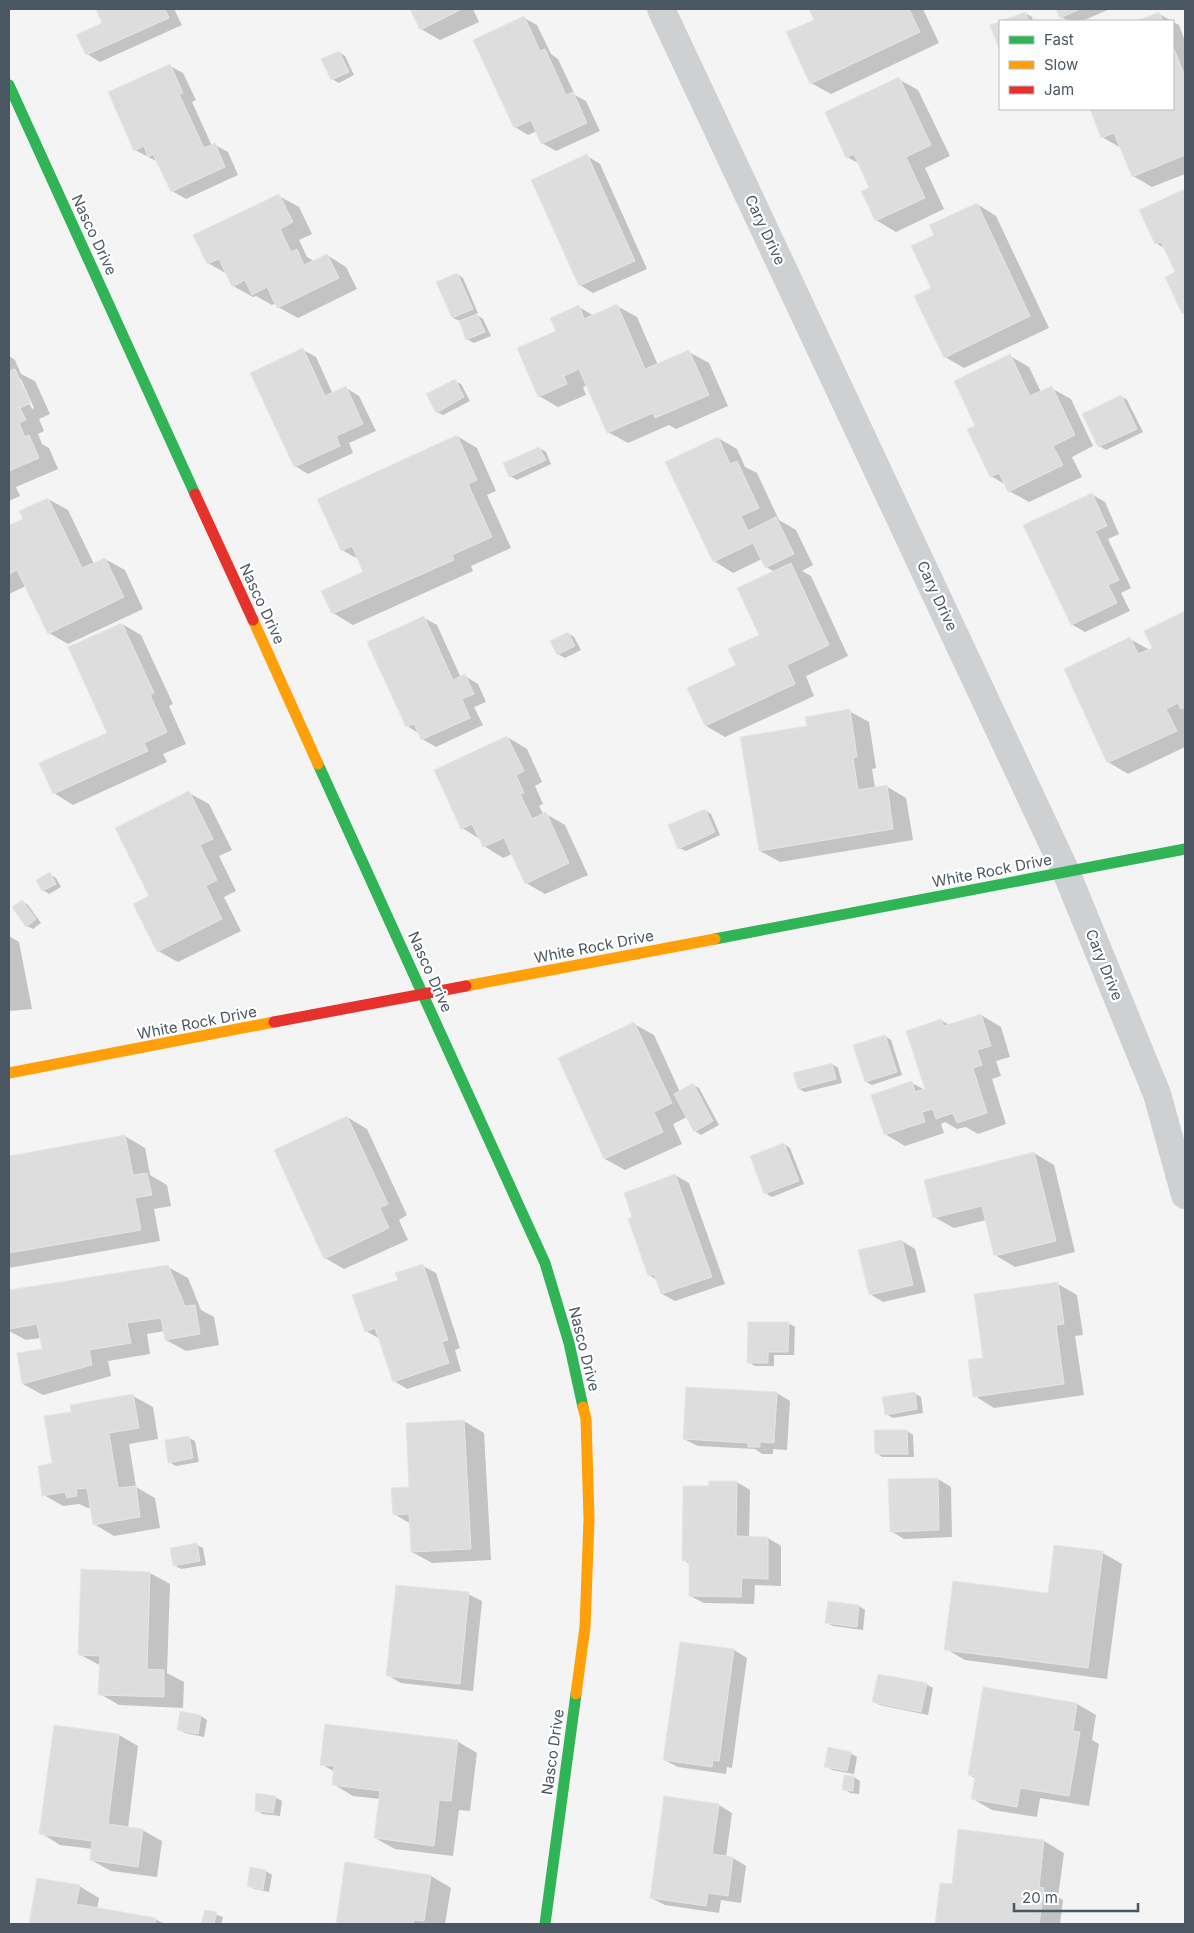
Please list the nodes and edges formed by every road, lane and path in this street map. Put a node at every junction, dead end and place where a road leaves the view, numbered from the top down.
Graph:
1 (661, 9) edge
2 (9, 85) edge
3 (1185, 849) edge
4 (1066, 872) junction
5 (424, 995) junction
6 (9, 1073) edge
7 (1185, 1195) edge
8 (545, 1924) edge

1 - 4 street, Cary Drive
2 - 5 street, Nasco Drive
3 - 4 street, White Rock Drive
4 - 5 street, White Rock Drive
4 - 7 street, Cary Drive
5 - 6 street, White Rock Drive
5 - 8 street, Nasco Drive

